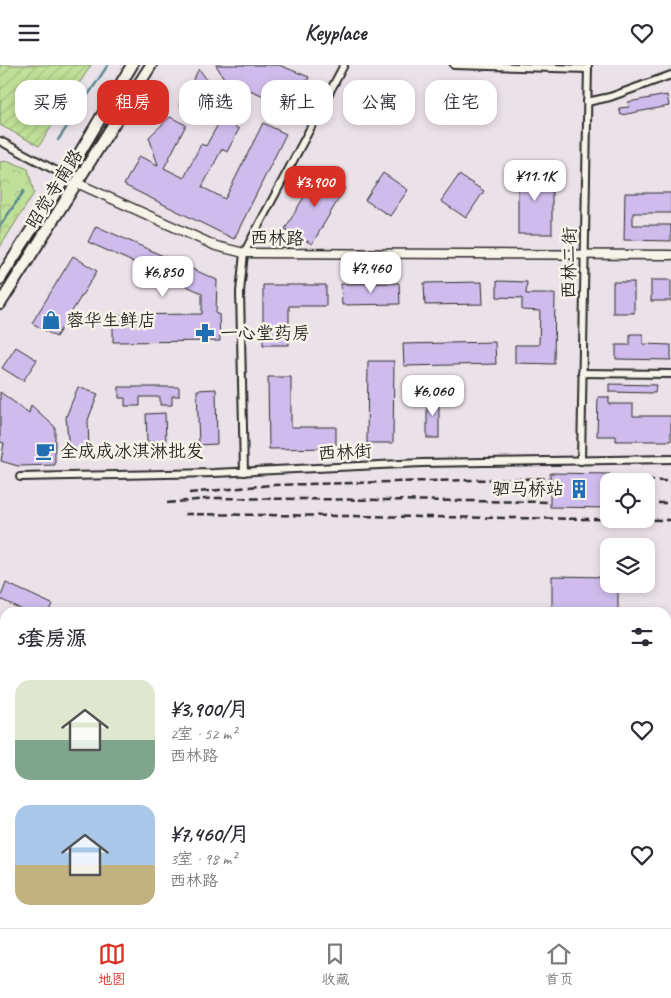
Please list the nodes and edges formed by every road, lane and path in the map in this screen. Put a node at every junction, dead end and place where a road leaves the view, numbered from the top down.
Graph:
1 (132, 65) edge
2 (151, 65) edge
3 (344, 65) edge
4 (454, 65) edge
5 (588, 67) edge
6 (671, 75) edge
7 (587, 102) junction
8 (0, 141) edge
9 (66, 176) junction
10 (77, 183) junction
11 (244, 253) junction
12 (584, 255) junction
13 (671, 255) edge
14 (0, 279) edge
15 (0, 304) edge
16 (582, 373) junction
17 (671, 374) edge
18 (671, 459) edge
19 (581, 461) junction
20 (244, 472) junction
21 (20, 477) dead end

1 - 9 main road, 昭觉寺南路
2 - 10 main road, 昭觉寺南路
3 - 11 street
4 - 5 street
5 - 7 street, 西林二街
6 - 7 street
7 - 12 street, 西林二街
8 - 9 street
9 - 14 main road, 昭觉寺南路
10 - 11 street, 西林路
10 - 15 main road, 昭觉寺南路
11 - 12 street, 西林路
11 - 20 street
12 - 13 street, 西林路
12 - 16 street, 西林二街
16 - 17 street
16 - 19 street, 西林二街
18 - 19 street, 西林街
19 - 20 street, 西林街
20 - 21 street, 西林街

